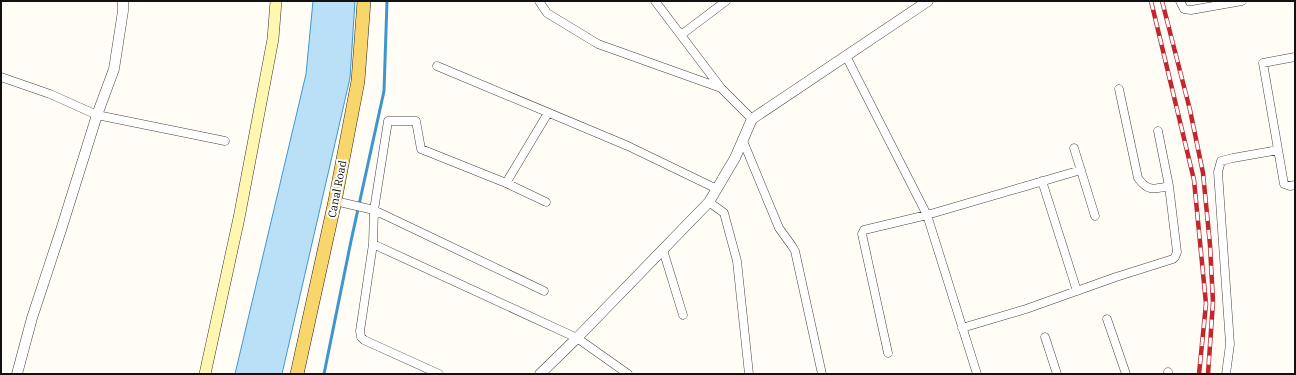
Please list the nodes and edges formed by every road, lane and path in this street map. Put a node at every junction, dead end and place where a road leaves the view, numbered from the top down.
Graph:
1 (123, 1) edge
2 (276, 1) edge
3 (364, 1) edge
4 (539, 1) edge
5 (655, 1) edge
6 (726, 1) edge
7 (928, 1) edge
8 (1180, 1) edge
9 (1242, 1) edge
10 (681, 35) junction
11 (846, 56) junction
12 (1295, 57) edge
13 (437, 66) dead end
14 (1, 77) edge
15 (721, 88) junction
16 (1119, 89) dead end
17 (548, 113) junction
18 (96, 115) junction
19 (752, 119) junction
20 (1158, 131) dead end
21 (743, 141) junction
22 (225, 142) dead end
23 (1074, 148) dead end
24 (1278, 150) junction
25 (1081, 170) junction
26 (1042, 181) junction
27 (506, 183) junction
28 (1295, 185) edge
29 (1169, 186) junction
30 (717, 189) junction
31 (336, 200) junction
32 (546, 202) dead end
33 (709, 202) junction
34 (374, 210) junction
35 (927, 215) junction
36 (1095, 216) dead end
37 (373, 244) junction
38 (663, 250) junction
39 (544, 291) dead end
40 (1077, 291) junction
41 (683, 315) dead end
42 (1107, 319) dead end
43 (962, 328) junction
44 (1045, 337) dead end
45 (577, 338) junction
46 (888, 353) dead end
47 (17, 374) edge
48 (205, 374) edge
49 (297, 374) edge
50 (439, 374) edge
51 (540, 374) edge
52 (628, 374) edge
53 (749, 374) edge
54 (822, 374) edge
55 (977, 374) edge
56 (1057, 374) edge
57 (1126, 374) edge
58 (1226, 374) edge

1 - 18 street
2 - 48 main road
3 - 31 main road, Canal Road
4 - 15 street
5 - 10 street
6 - 10 street
7 - 11 street
8 - 9 street
10 - 15 street
11 - 19 street
11 - 35 street
12 - 24 street
13 - 17 street
14 - 18 street
15 - 19 street
16 - 29 street
17 - 27 street
17 - 30 street
18 - 22 street
18 - 47 street
19 - 21 street
20 - 29 street
21 - 30 street
21 - 54 street
23 - 25 street
24 - 28 street
24 - 58 street
25 - 26 street
25 - 36 street
26 - 35 street
26 - 40 street
27 - 32 street
27 - 34 street
29 - 40 street
30 - 33 street
31 - 34 street
31 - 49 main road, Canal Road
33 - 38 street
33 - 53 street
34 - 37 street
34 - 39 street
35 - 43 street
35 - 46 street
37 - 45 street
37 - 50 street
38 - 41 street
38 - 45 street
40 - 43 street
42 - 57 street
43 - 55 street
44 - 56 street
45 - 51 street
45 - 52 street

